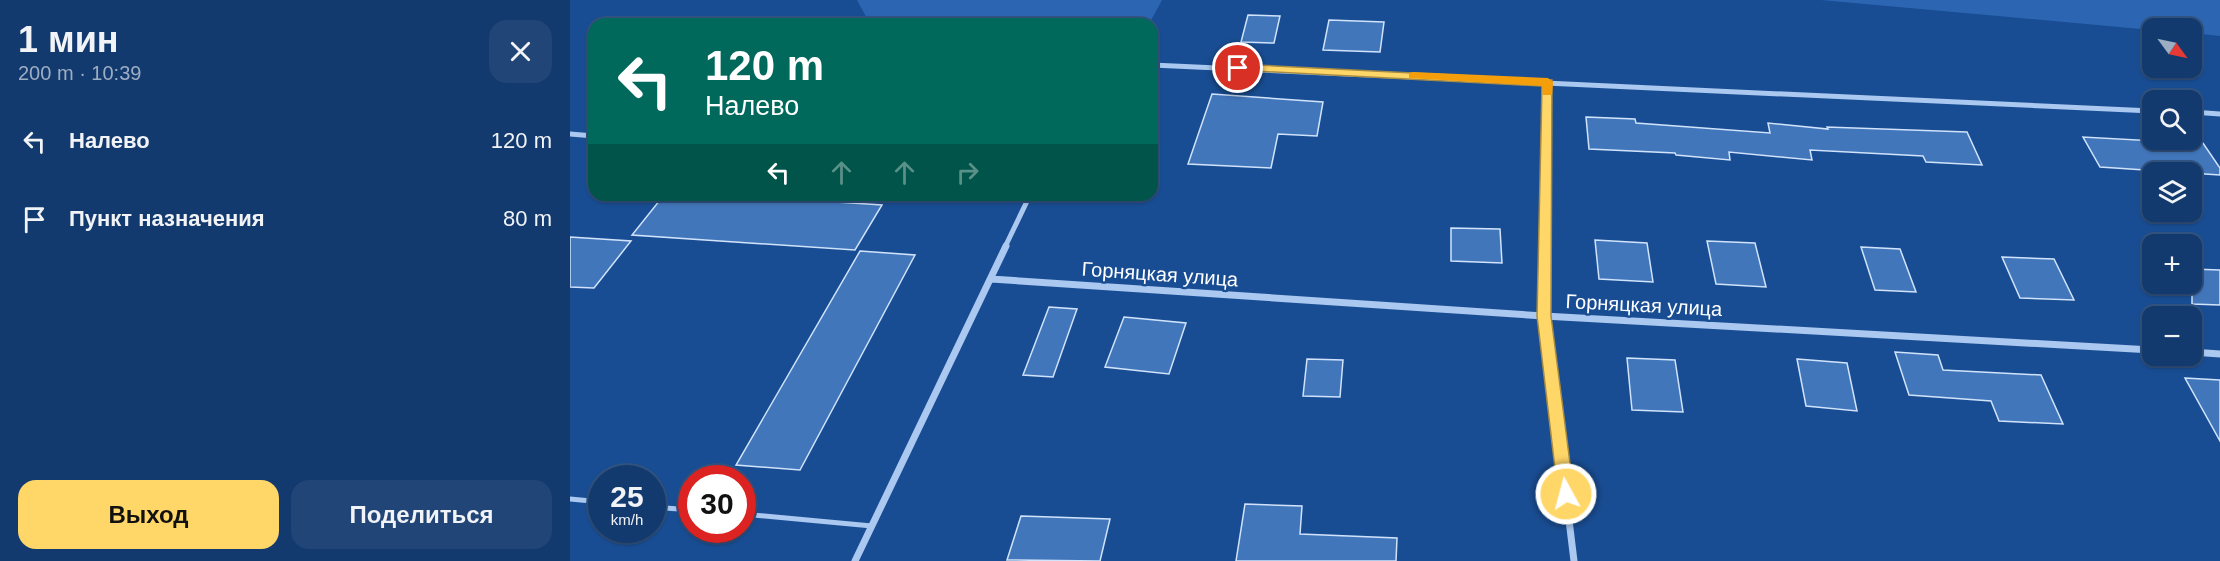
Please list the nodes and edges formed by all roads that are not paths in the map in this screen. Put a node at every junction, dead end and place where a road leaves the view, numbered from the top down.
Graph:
1 (1158, 64) edge
2 (1548, 82) junction
3 (2142, 111) edge
4 (2202, 113) edge
5 (2220, 114) edge
6 (570, 134) edge
7 (588, 136) edge
8 (1027, 201) edge
9 (991, 279) junction
10 (1544, 316) junction
11 (2142, 349) edge
12 (2202, 353) edge
13 (2220, 354) edge
14 (570, 500) edge
15 (588, 501) edge
16 (756, 515) edge
17 (872, 526) junction
18 (855, 561) edge
19 (1574, 561) edge

1 - 2 street
2 - 3 street
2 - 10 street
4 - 5 street
6 - 7 street
8 - 9 street
9 - 10 street, Горняцкая улица
9 - 17 street
10 - 11 street, Горняцкая улица
10 - 19 street
12 - 13 street
14 - 15 lane
16 - 17 lane
17 - 18 street

